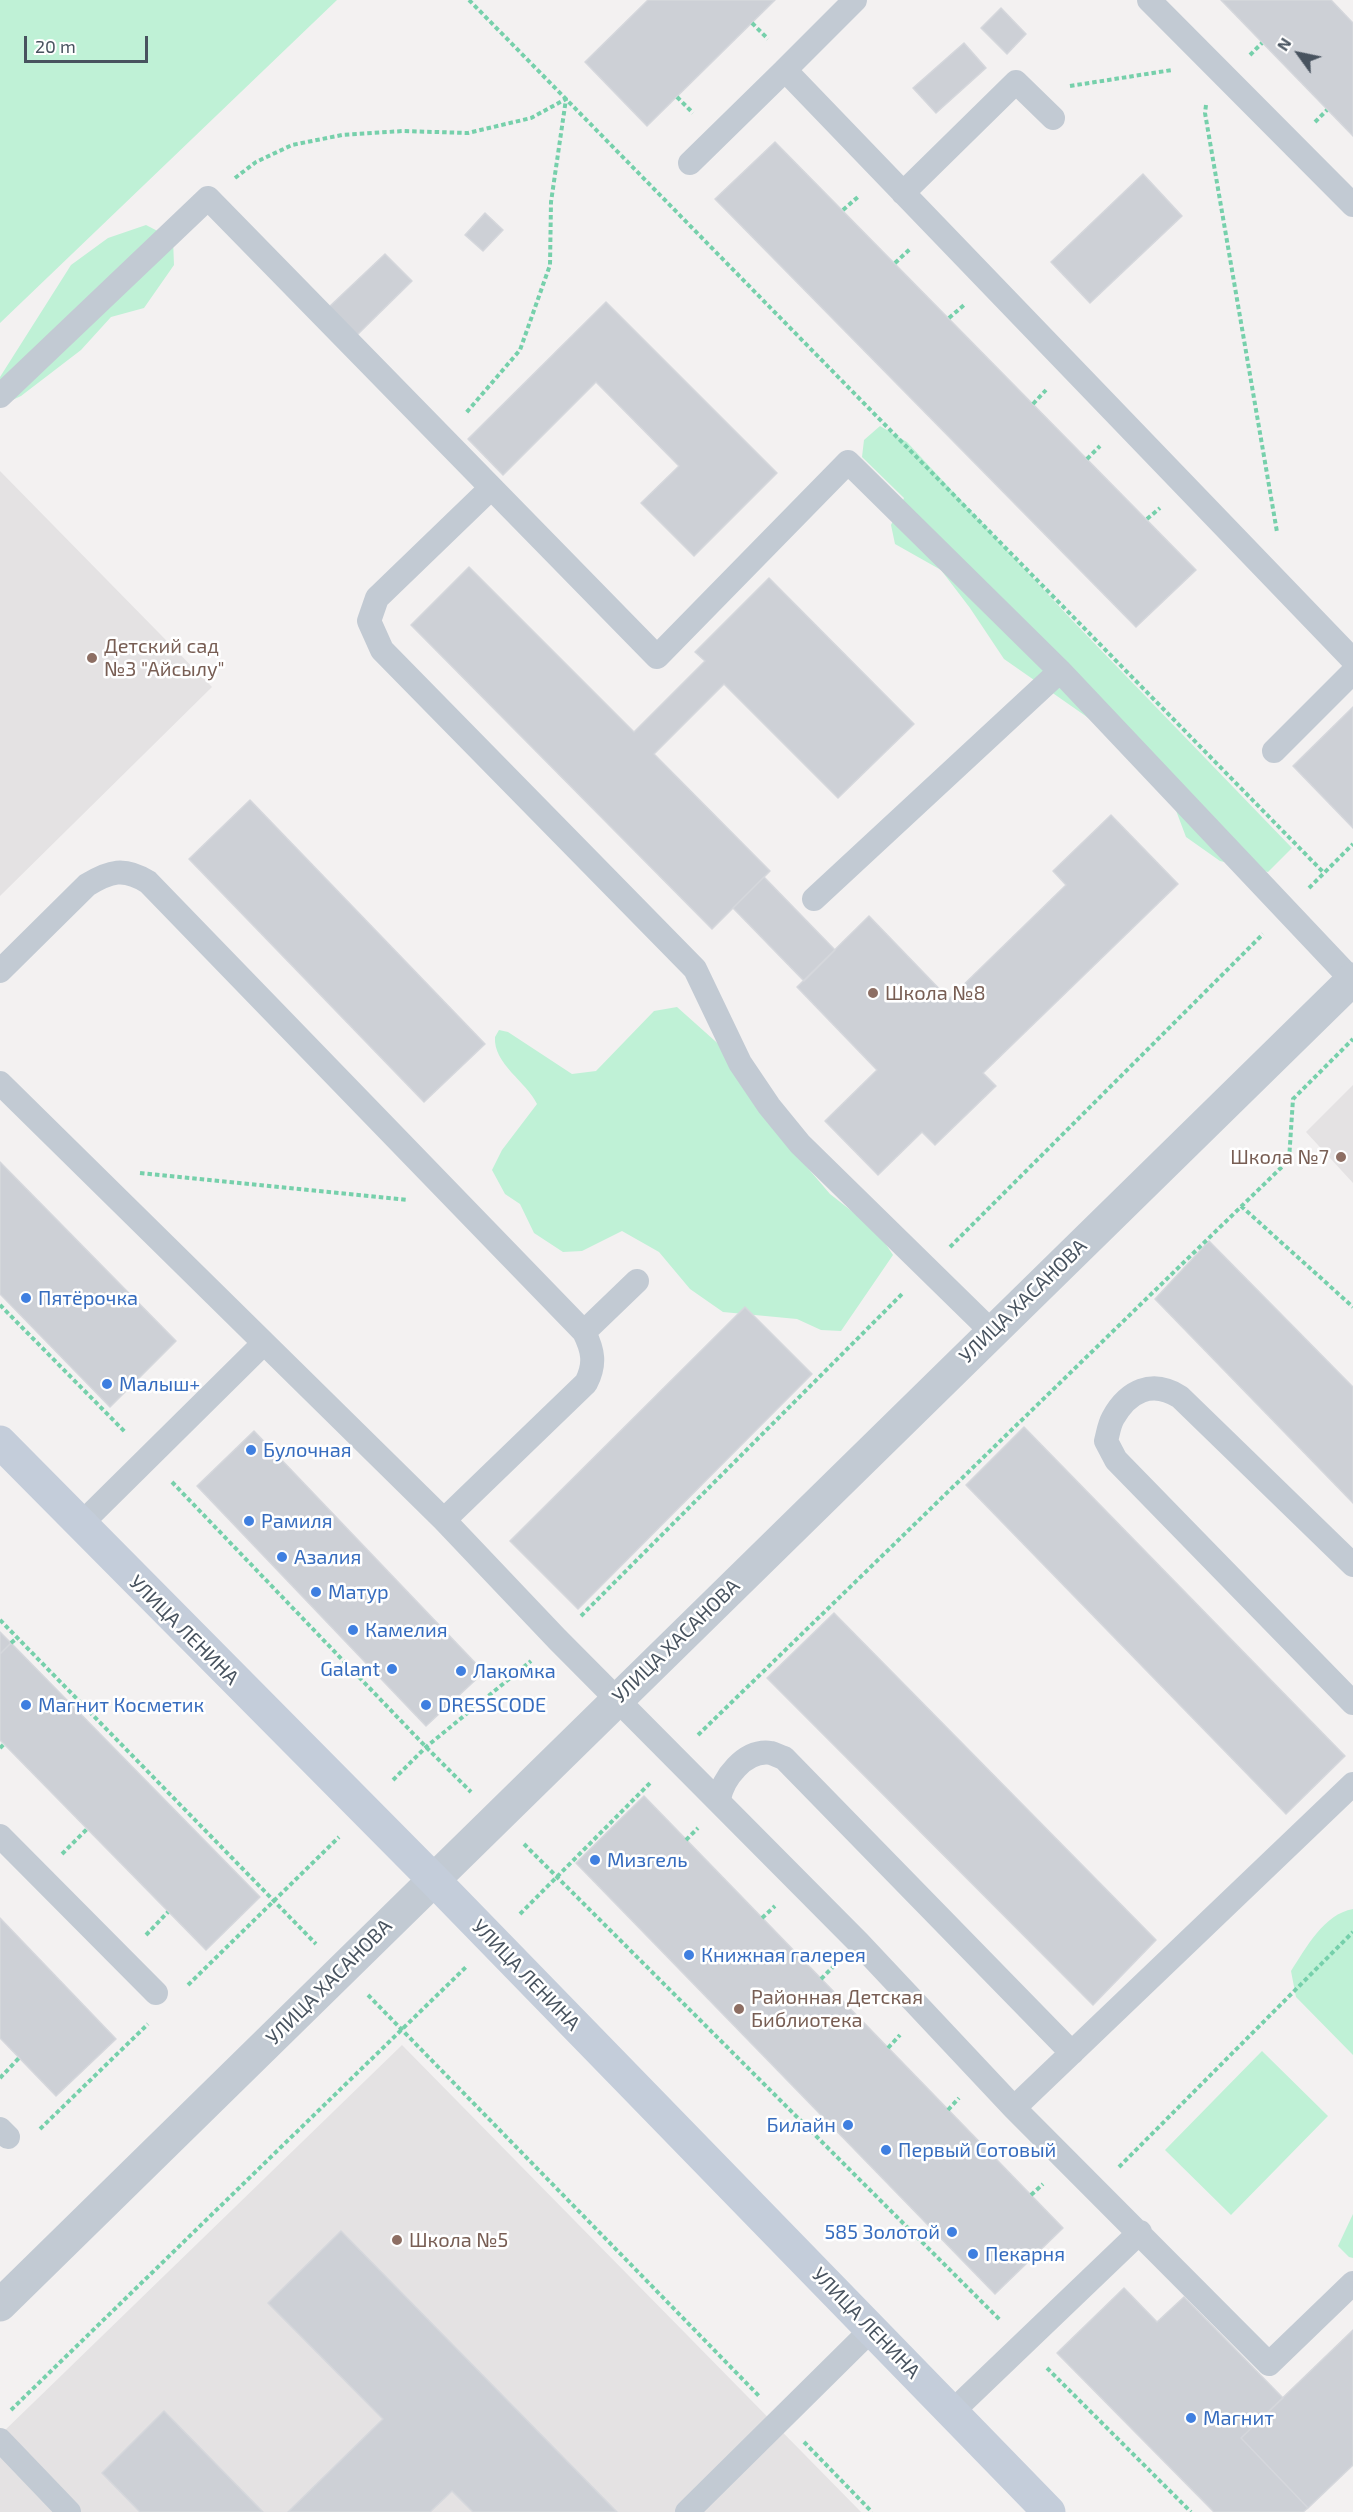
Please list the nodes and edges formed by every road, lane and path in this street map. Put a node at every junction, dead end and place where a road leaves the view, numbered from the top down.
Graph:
1 (469, 0) edge
2 (855, 0) edge
3 (1149, 0) edge
4 (1212, 63) junction
5 (785, 70) junction
6 (1066, 87) dead end
7 (566, 99) junction
8 (1053, 118) dead end
9 (690, 163) dead end
10 (903, 193) junction
11 (208, 198) junction
12 (1353, 205) edge
13 (0, 396) edge
14 (443, 439) junction
15 (491, 488) junction
16 (1277, 533) dead end
17 (1353, 660) edge
18 (1060, 671) junction
19 (1353, 672) edge
20 (1274, 751) dead end
21 (1353, 844) edge
22 (1324, 873) junction
23 (813, 899) dead end
24 (1287, 910) junction
25 (0, 971) edge
26 (1353, 979) edge
27 (1353, 1039) edge
28 (0, 1083) edge
29 (86, 1167) junction
30 (463, 1206) junction
31 (1241, 1206) junction
32 (927, 1269) junction
33 (637, 1281) dead end
34 (0, 1305) edge
35 (1353, 1307) edge
36 (991, 1331) junction
37 (584, 1332) junction
38 (264, 1343) junction
39 (0, 1442) edge
40 (149, 1457) junction
41 (444, 1520) junction
42 (80, 1525) junction
43 (1353, 1565) edge
44 (0, 1620) edge
45 (17, 1638) junction
46 (557, 1639) junction
47 (11, 1643) dead end
48 (617, 1699) junction
49 (1353, 1703) edge
50 (426, 1747) junction
51 (675, 1758) junction
52 (393, 1780) dead end
53 (1353, 1784) edge
54 (476, 1796) dead end
55 (719, 1800) junction
56 (0, 1836) edge
57 (521, 1840) dead end
58 (557, 1876) junction
59 (433, 1879) junction
60 (518, 1915) dead end
61 (1353, 1932) edge
62 (321, 1948) dead end
63 (468, 1966) dead end
64 (156, 1992) dead end
65 (366, 1994) dead end
66 (403, 2031) junction
67 (1072, 2053) junction
68 (20, 2058) dead end
69 (0, 2078) edge
70 (1014, 2108) junction
71 (1097, 2189) junction
72 (1140, 2232) junction
73 (1353, 2283) edge
74 (0, 2305) edge
75 (872, 2329) junction
76 (1024, 2345) junction
77 (9, 2412) dead end
78 (952, 2412) junction
79 (781, 2418) junction
80 (0, 2440) edge
81 (69, 2512) edge
82 (687, 2512) edge
83 (872, 2512) edge
84 (1048, 2512) edge
85 (1191, 2512) edge

1 - 7 path
2 - 5 lane
3 - 4 lane
4 - 6 path
4 - 12 lane
4 - 16 path
5 - 9 lane
5 - 10 lane
7 - 11 path
7 - 14 path
7 - 22 path
8 - 10 lane
10 - 17 lane
11 - 13 lane
11 - 14 lane
14 - 15 lane
15 - 18 lane
15 - 32 lane
18 - 23 lane
18 - 24 lane
19 - 20 lane
21 - 22 path
22 - 24 path
24 - 26 lane
24 - 32 path
25 - 30 lane
26 - 36 street, УЛИЦА ХАСАНОВА
27 - 31 path
28 - 29 lane
29 - 30 path
29 - 38 lane
30 - 37 lane
31 - 35 path
31 - 51 path
32 - 36 lane
32 - 46 path
33 - 37 lane
34 - 40 path
36 - 48 street, УЛИЦА ХАСАНОВА
37 - 41 lane
38 - 40 lane
38 - 41 lane
39 - 42 main road, УЛИЦА ЛЕНИНА
40 - 42 lane
40 - 50 path
41 - 46 lane
42 - 59 main road, УЛИЦА ЛЕНИНА
43 - 49 lane
44 - 45 path
45 - 47 path
45 - 62 path
46 - 48 lane
46 - 50 path
48 - 51 lane
48 - 59 street, УЛИЦА ХАСАНОВА
50 - 52 path
50 - 54 path
51 - 55 lane
51 - 58 path
53 - 67 lane
55 - 67 lane
55 - 70 lane
56 - 64 lane
57 - 58 path
58 - 60 path
58 - 76 path
59 - 74 street, УЛИЦА ХАСАНОВА
59 - 75 main road, УЛИЦА ЛЕНИНА
61 - 71 path
63 - 66 path
65 - 66 path
66 - 77 path
66 - 79 path
67 - 70 lane
68 - 69 path
70 - 71 lane
71 - 72 lane
72 - 73 lane
72 - 76 lane
75 - 78 main road, УЛИЦА ЛЕНИНА
75 - 79 lane
76 - 78 lane
76 - 85 path
78 - 84 main road, УЛИЦА ЛЕНИНА
79 - 82 lane
79 - 83 path
80 - 81 lane

